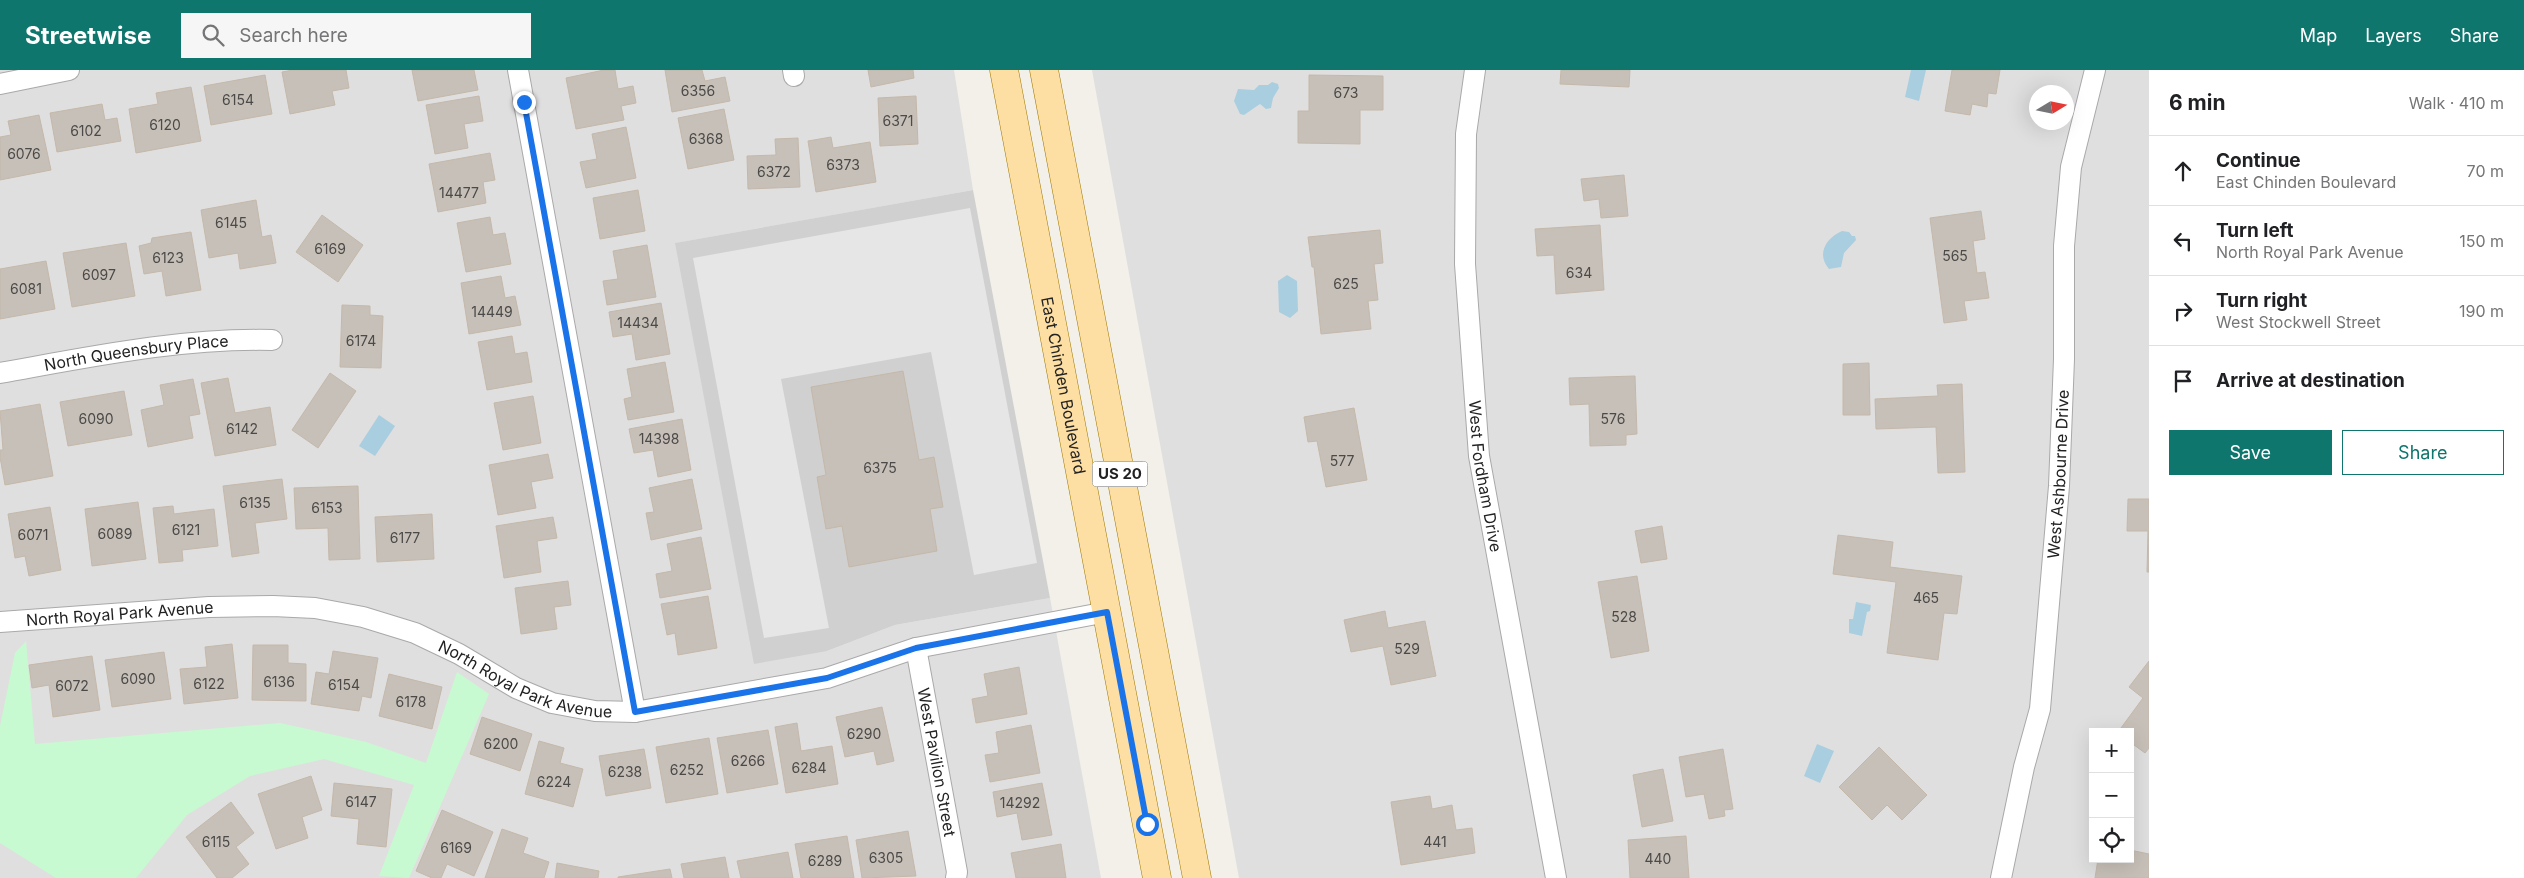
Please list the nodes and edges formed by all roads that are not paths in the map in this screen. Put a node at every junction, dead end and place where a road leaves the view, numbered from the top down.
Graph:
1 (69, 70) edge
2 (518, 70) edge
3 (1004, 70) edge
4 (1044, 70) edge
5 (1475, 70) edge
6 (2095, 70) edge
7 (0, 84) edge
8 (272, 340) dead end
9 (0, 373) edge
10 (1107, 612) junction
11 (0, 622) edge
12 (916, 648) junction
13 (635, 712) junction
14 (956, 878) edge
15 (1157, 878) edge
16 (1179, 878) edge
17 (1197, 878) edge
18 (1556, 878) edge
19 (2001, 878) edge

1 - 7 street
2 - 13 street
3 - 10 main road, East Chinden Boulevard / US 20
4 - 17 main road, US 20
5 - 18 street, West Fordham Drive
6 - 19 street, West Ashbourne Drive
8 - 9 street, North Queensbury Place
10 - 12 street, North Royal Park Avenue
10 - 15 main road, East Chinden Boulevard / US 20
10 - 16 main road
11 - 13 street, North Royal Park Avenue
12 - 13 street, North Royal Park Avenue
12 - 14 street, West Pavilion Street

